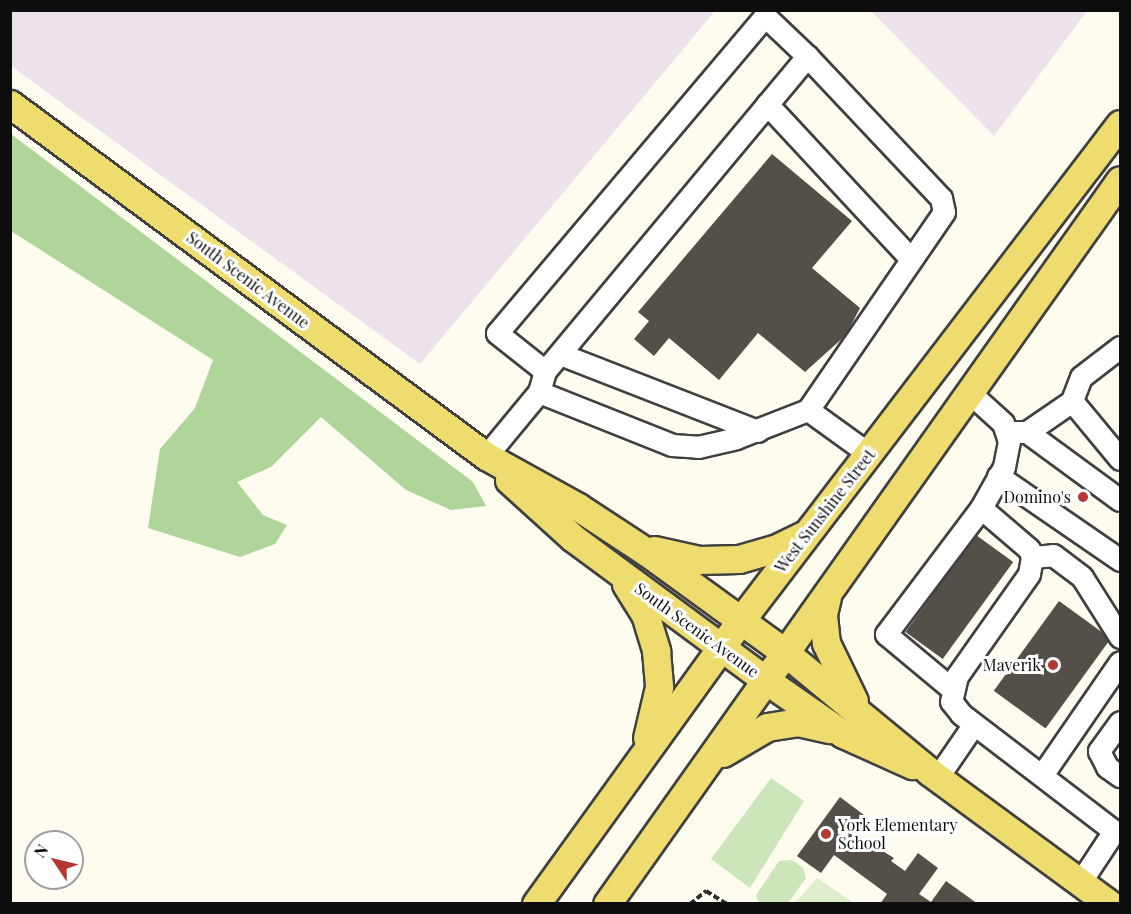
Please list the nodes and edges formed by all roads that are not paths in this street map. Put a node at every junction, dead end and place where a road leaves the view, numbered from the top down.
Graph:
1 (807, 56) junction
2 (10, 104) edge
3 (767, 104) junction
4 (1120, 124) edge
5 (1120, 180) edge
6 (912, 259) junction
7 (1120, 347) edge
8 (560, 354) junction
9 (545, 371) junction
10 (538, 392) junction
11 (971, 394) junction
12 (1072, 401) junction
13 (808, 410) junction
14 (757, 430) junction
15 (1017, 432) junction
16 (869, 454) junction
17 (486, 456) junction
18 (1120, 459) edge
19 (1001, 472) junction
20 (1120, 500) edge
21 (981, 508) junction
22 (808, 533) junction
23 (633, 543) junction
24 (1120, 545) edge
25 (1032, 557) junction
26 (1120, 560) edge
27 (612, 567) junction
28 (834, 584) junction
29 (741, 620) junction
30 (1120, 636) edge
31 (721, 647) junction
32 (787, 654) junction
33 (1120, 662) edge
34 (767, 681) junction
35 (952, 689) junction
36 (860, 710) junction
37 (1120, 722) edge
38 (974, 724) junction
39 (843, 734) junction
40 (638, 763) junction
41 (705, 767) junction
42 (933, 775) junction
43 (1042, 776) junction
44 (1120, 776) edge
45 (1118, 831) edge
46 (1081, 881) junction
47 (1105, 902) edge
48 (536, 903) edge
49 (607, 903) edge

1 - 3 lane
1 - 6 lane
1 - 9 lane
2 - 17 main road, South Scenic Avenue
3 - 6 lane
3 - 8 lane
4 - 16 main road, West Sunshine Street
5 - 11 main road
6 - 13 lane
7 - 12 lane
8 - 9 lane
8 - 14 lane
9 - 10 lane
10 - 14 lane
10 - 17 lane
11 - 15 lane
11 - 28 main road
12 - 15 lane
12 - 18 lane
13 - 14 lane
13 - 16 lane
15 - 19 lane
15 - 20 lane
16 - 22 main road, West Sunshine Street
17 - 23 main road, South Scenic Avenue
17 - 27 main road, South Scenic Avenue
19 - 21 lane
19 - 24 lane
19 - 26 lane
21 - 25 lane
21 - 35 lane
22 - 23 main road
22 - 29 main road, West Sunshine Street
23 - 29 main road, South Scenic Avenue
25 - 30 lane
25 - 35 lane
27 - 31 main road, South Scenic Avenue
27 - 40 main road
28 - 32 main road
28 - 36 main road
29 - 31 main road, West Sunshine Street
29 - 32 main road, South Scenic Avenue
31 - 34 main road, South Scenic Avenue
31 - 40 main road, West Sunshine Street
32 - 34 main road
32 - 36 main road, South Scenic Avenue
33 - 43 lane
34 - 39 main road, South Scenic Avenue
34 - 41 main road
35 - 38 lane
36 - 42 main road, South Scenic Avenue
37 - 44 lane
38 - 42 lane
38 - 43 lane
39 - 41 main road
39 - 42 main road, South Scenic Avenue
40 - 48 main road, West Sunshine Street
41 - 49 main road
42 - 46 main road, South Scenic Avenue
43 - 45 lane
45 - 46 lane
46 - 47 main road, South Scenic Avenue

